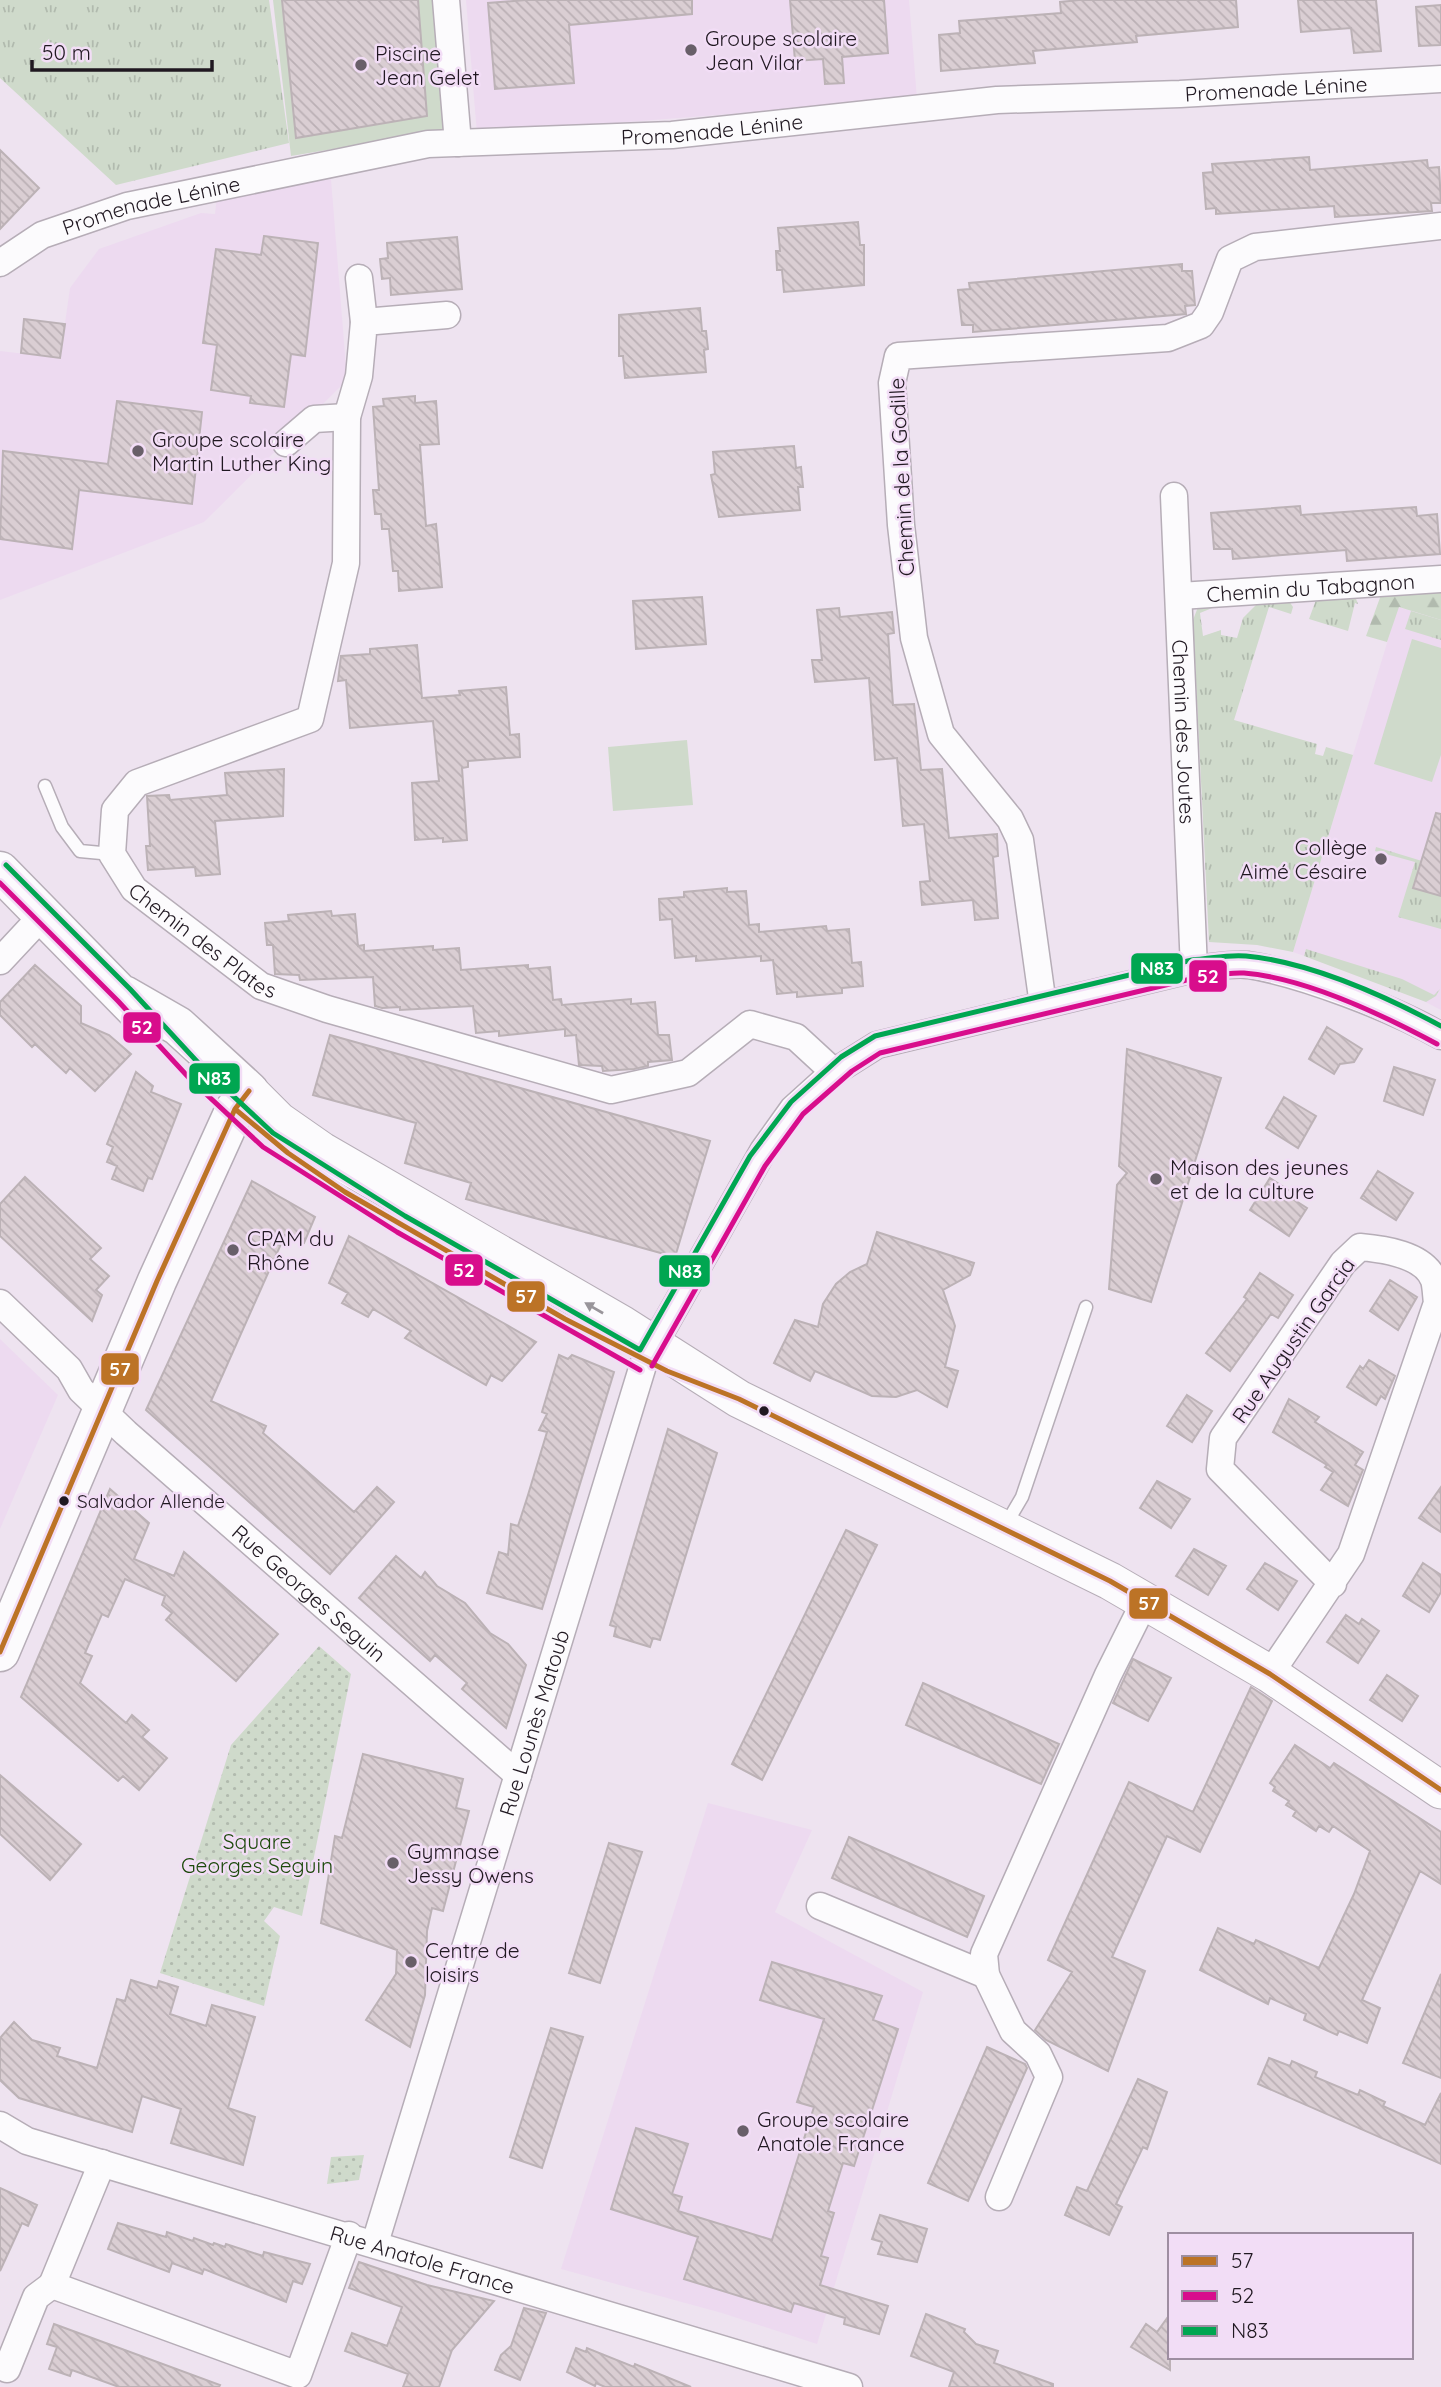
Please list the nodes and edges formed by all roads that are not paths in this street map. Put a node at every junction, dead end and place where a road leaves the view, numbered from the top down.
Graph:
1 (446, 0) edge
2 (1441, 79) edge
3 (458, 143) junction
4 (1441, 226) edge
5 (0, 263) edge
6 (359, 278) dead end
7 (447, 315) dead end
8 (364, 322) junction
9 (347, 417) junction
10 (286, 443) dead end
11 (1174, 496) dead end
12 (1441, 579) edge
13 (1180, 596) junction
14 (45, 786) dead end
15 (112, 854) junction
16 (0, 871) edge
17 (43, 915) junction
18 (0, 961) edge
19 (1194, 969) junction
20 (1043, 1005) junction
21 (1441, 1036) edge
22 (834, 1072) junction
23 (242, 1100) junction
24 (0, 1303) edge
25 (1086, 1307) dead end
26 (649, 1352) junction
27 (103, 1410) junction
28 (1003, 1529) junction
29 (1332, 1584) junction
30 (1144, 1601) junction
31 (0, 1652) edge
32 (1270, 1674) junction
33 (518, 1775) junction
34 (1441, 1790) edge
35 (820, 1906) dead end
36 (986, 1975) junction
37 (0, 2125) edge
38 (102, 2163) junction
39 (999, 2197) dead end
40 (349, 2235) junction
41 (375, 2243) junction
42 (52, 2285) junction
43 (7, 2369) dead end
44 (299, 2381) edge
45 (849, 2387) edge

1 - 3 street
2 - 3 street, Promenade Lénine
3 - 5 street, Promenade Lénine
4 - 20 street, Chemin de la Godille
6 - 8 street
7 - 8 street
8 - 9 street
9 - 10 street
9 - 15 street
11 - 13 street, Chemin des Joutes
12 - 13 street, Chemin du Tabagnon
13 - 19 street, Chemin des Joutes
14 - 15 lane
15 - 22 street, Chemin des Plates
16 - 17 main road
17 - 18 street
17 - 23 main road
19 - 20 street, Rue Lounès Matoub
19 - 21 street, Rue Lounès Matoub
20 - 22 street, Rue Lounès Matoub
22 - 26 street, Rue Lounès Matoub
23 - 26 street
23 - 27 main road
24 - 27 street, Rue Georges Seguin
25 - 28 lane
26 - 28 street
26 - 33 street, Rue Lounès Matoub
27 - 31 main road
27 - 33 street, Rue Georges Seguin
28 - 30 street
29 - 29 street, Rue Augustin Garcia
29 - 32 street, Rue Augustin Garcia
30 - 32 street
30 - 36 street
32 - 34 street
33 - 41 street, Rue Lounès Matoub
35 - 36 street
36 - 39 street
37 - 38 street, Rue Anatole France
38 - 40 street, Rue Anatole France
38 - 42 street
40 - 41 street, Rue Anatole France
40 - 44 street
41 - 45 street, Rue Anatole France
42 - 43 street
42 - 44 street

